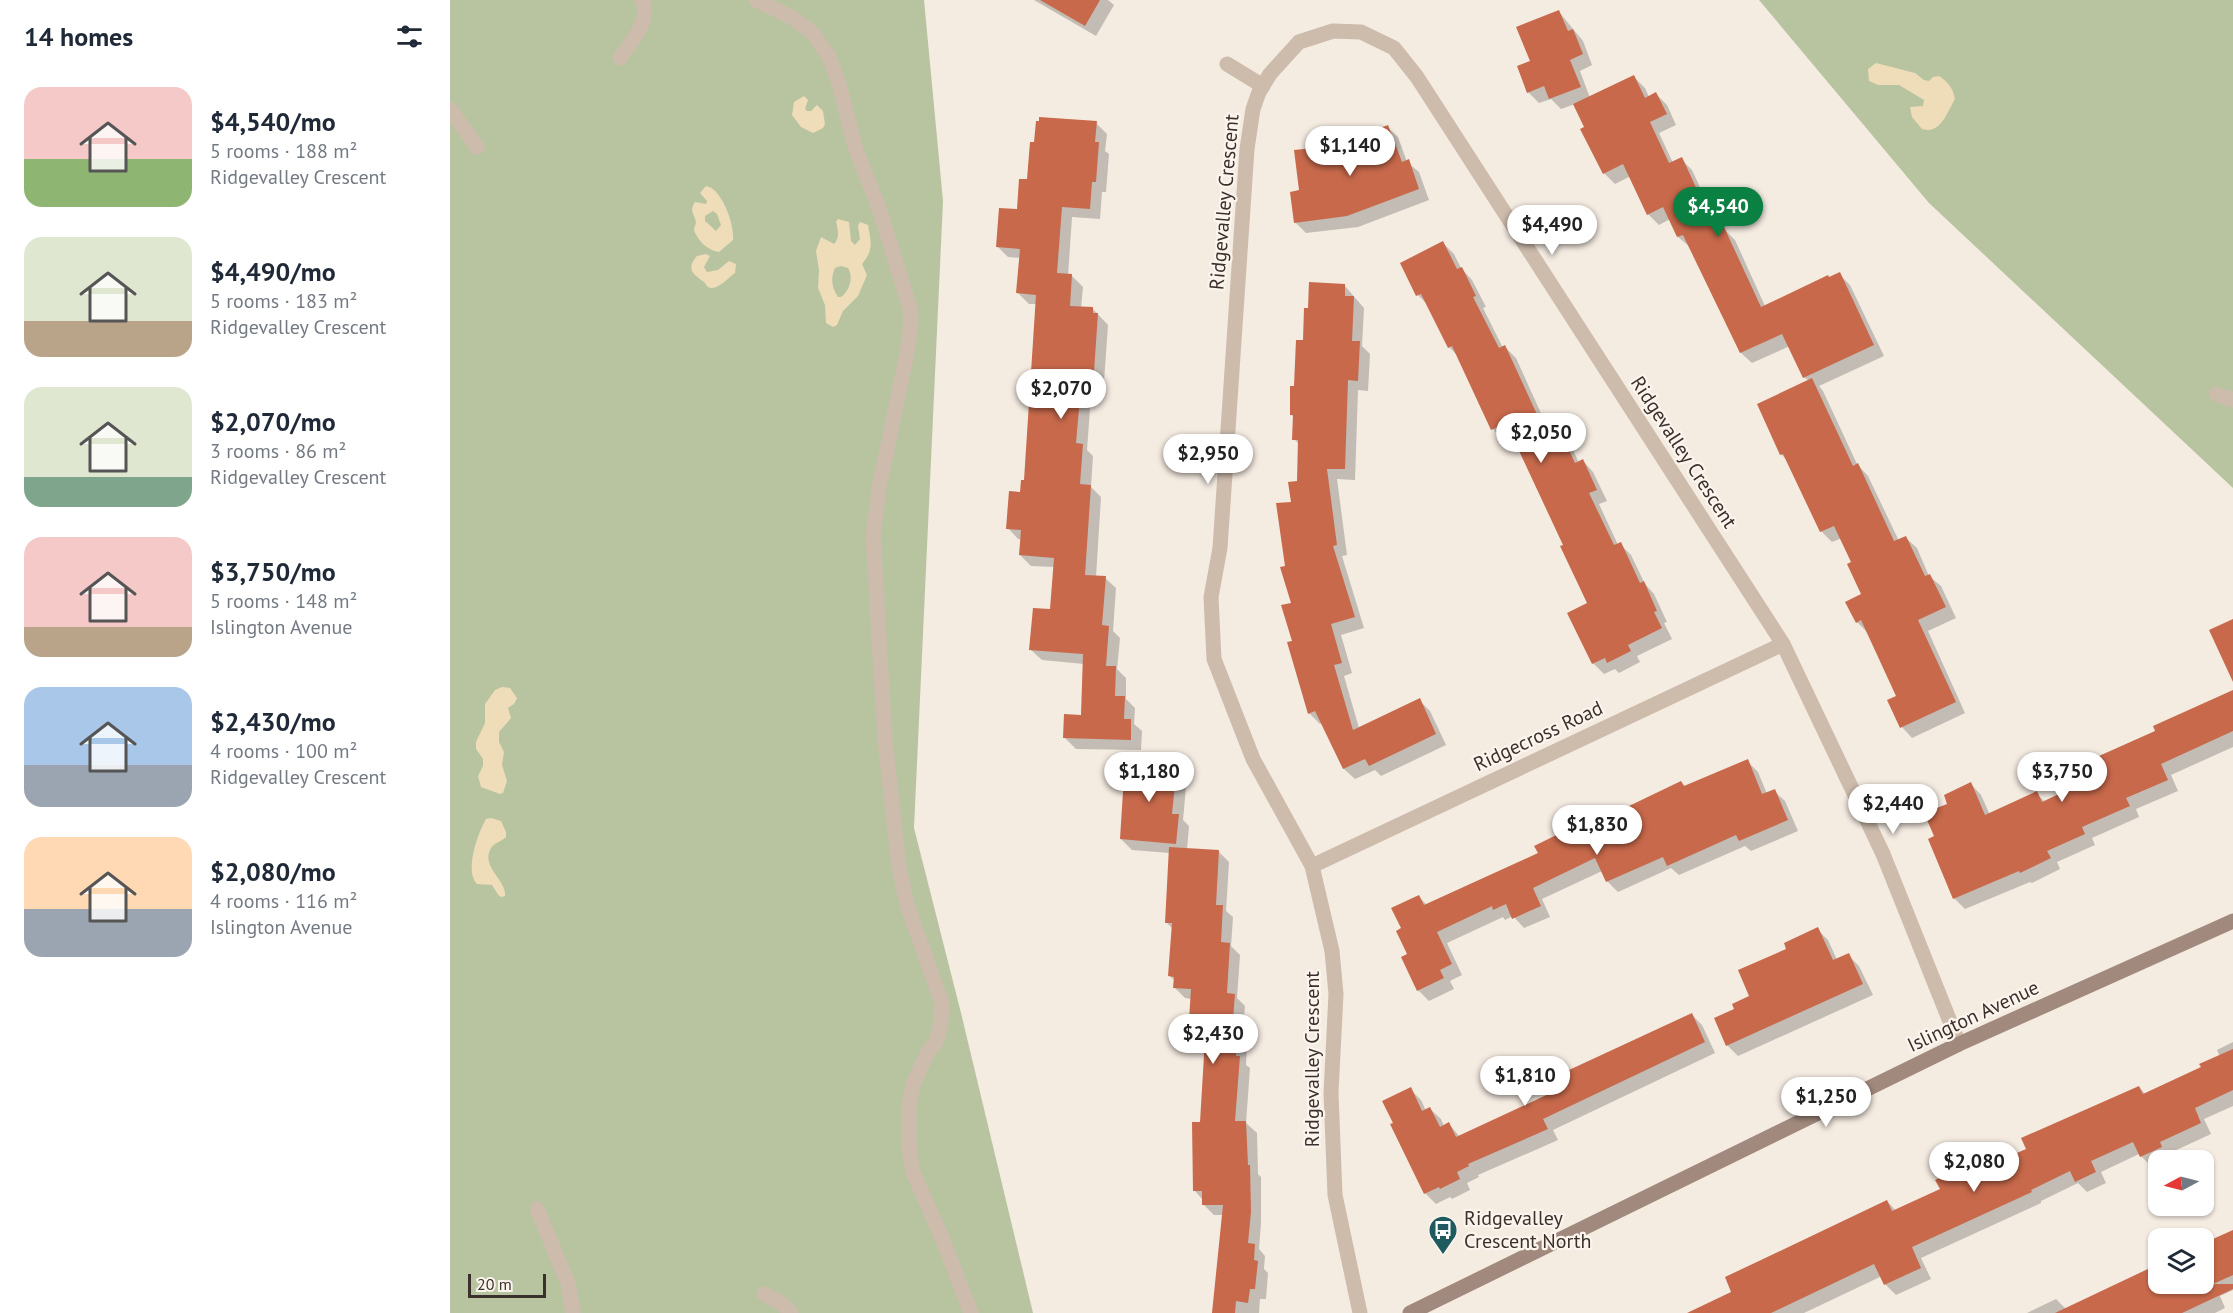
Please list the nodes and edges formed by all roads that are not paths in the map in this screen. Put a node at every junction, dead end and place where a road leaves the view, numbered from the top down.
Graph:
1 (642, 0) edge
2 (756, 0) edge
3 (620, 58) dead end
4 (1227, 64) dead end
5 (1263, 86) junction
6 (450, 110) edge
7 (477, 147) dead end
8 (2216, 394) dead end
9 (2233, 400) edge
10 (1783, 644) junction
11 (1312, 866) junction
12 (2233, 921) edge
13 (1959, 1044) junction
14 (537, 1209) dead end
15 (764, 1294) dead end
16 (573, 1313) edge
17 (791, 1313) edge
18 (971, 1313) edge
19 (1360, 1313) edge
20 (1410, 1313) edge

1 - 3 street
2 - 18 street
4 - 5 street
5 - 10 street, Ridgevalley Crescent
5 - 11 street, Ridgevalley Crescent
6 - 7 street
8 - 9 street
10 - 11 street, Ridgecross Road
10 - 13 street, Ridgevalley Crescent
11 - 19 street, Ridgevalley Crescent
12 - 13 main road, Islington Avenue
13 - 20 main road, Islington Avenue
14 - 16 street
15 - 17 street

